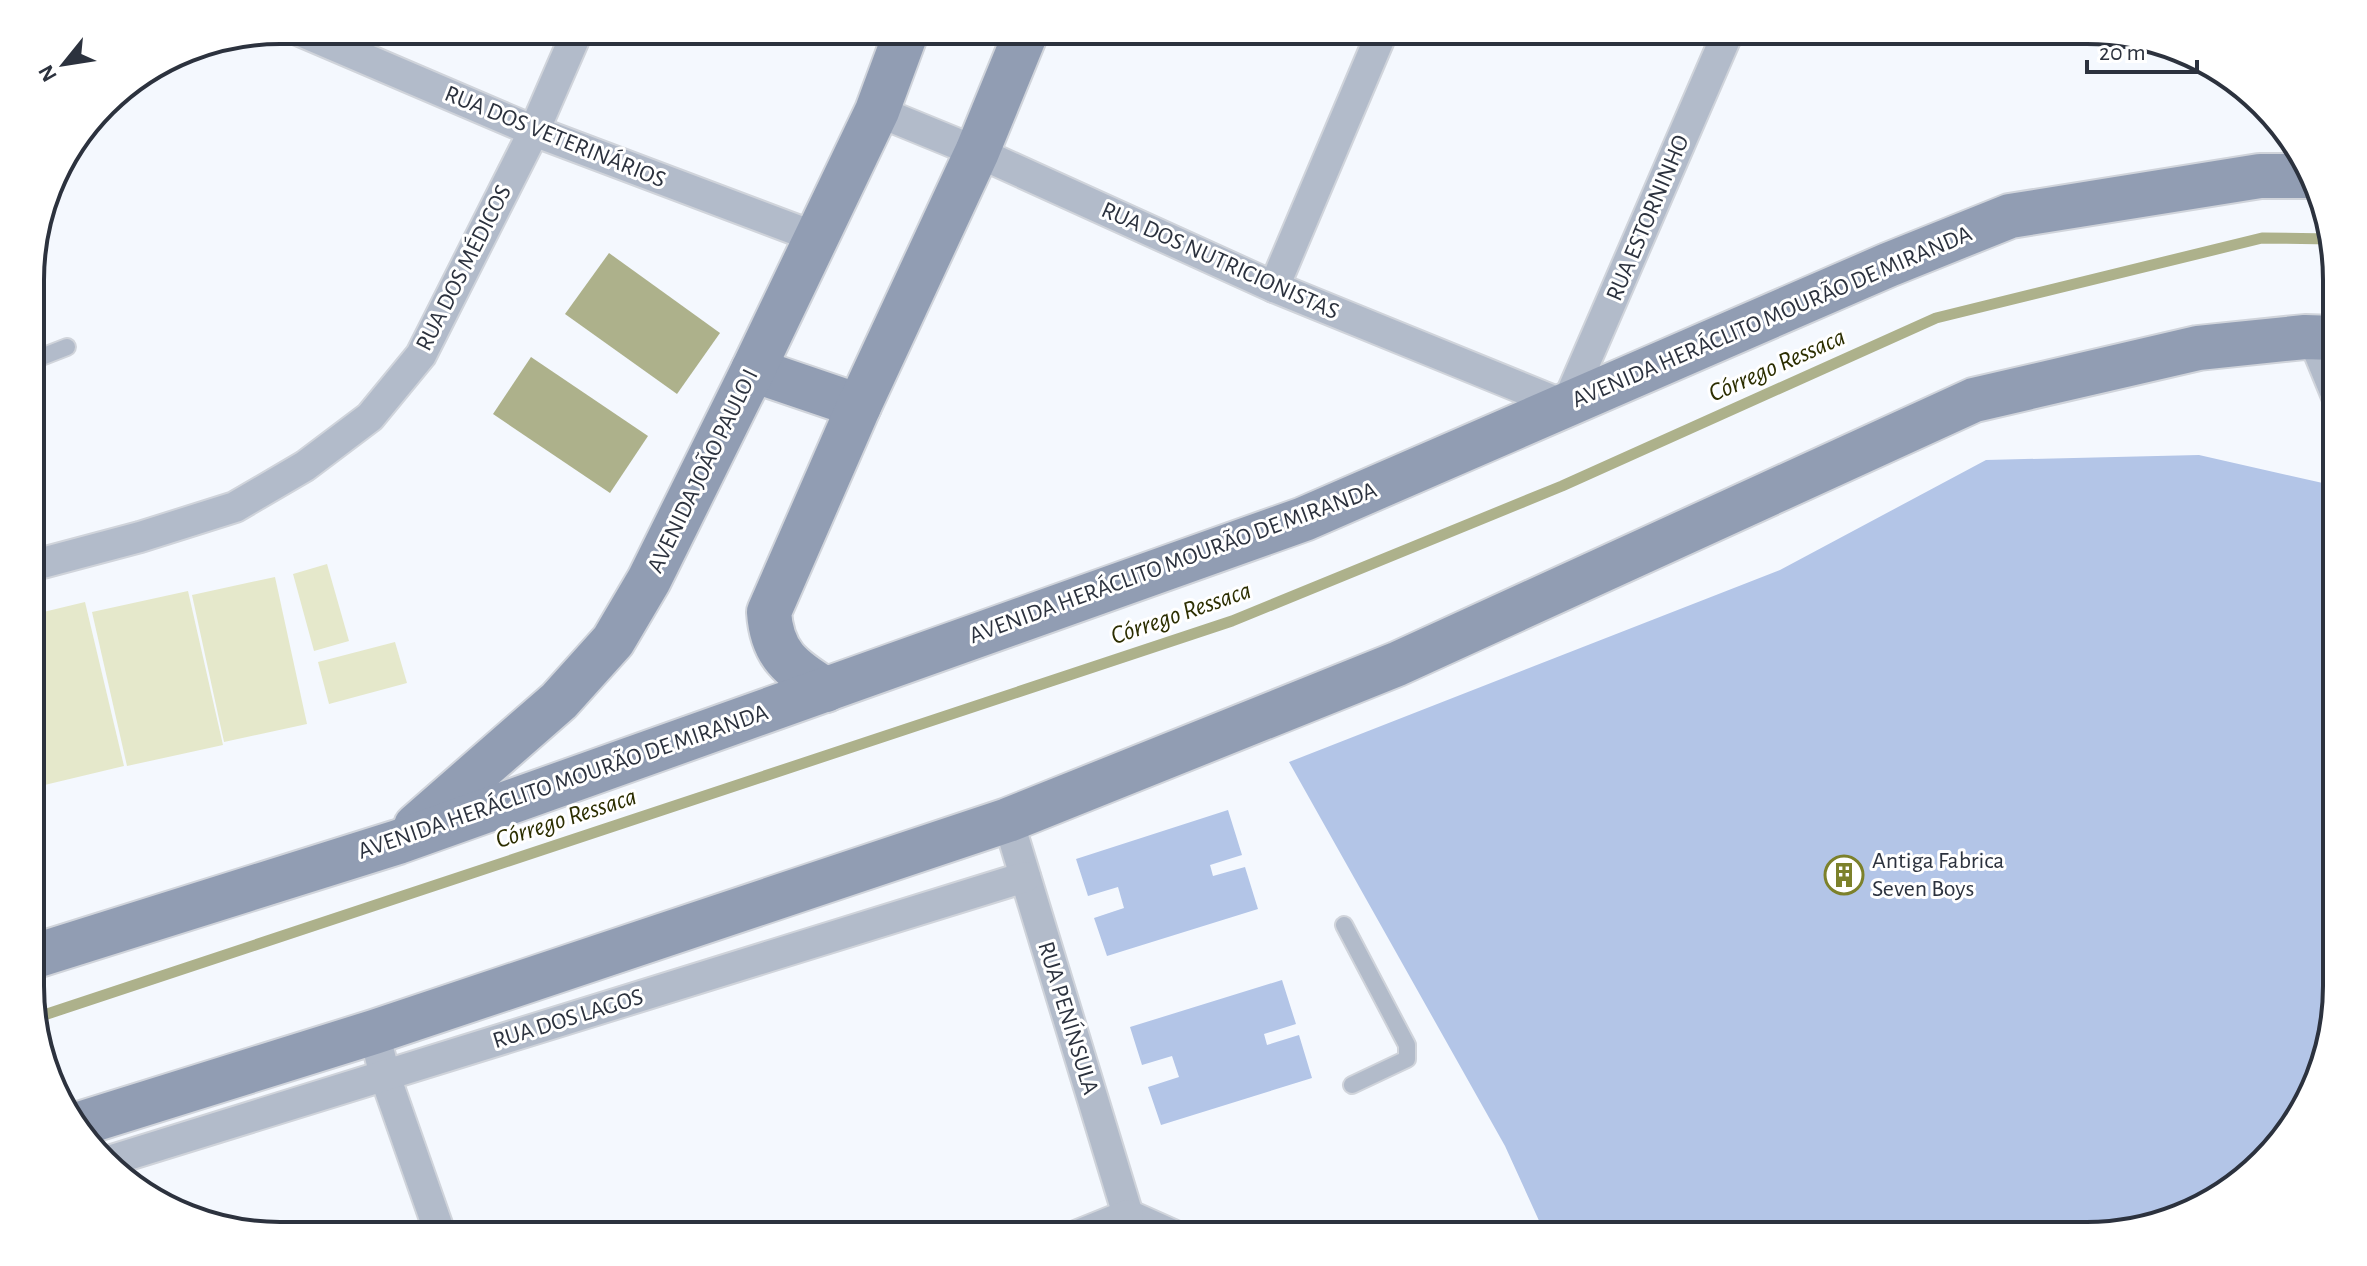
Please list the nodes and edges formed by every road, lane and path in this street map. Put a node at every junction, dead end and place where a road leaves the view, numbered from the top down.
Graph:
1 (1377, 44) edge
2 (1723, 44) edge
3 (333, 45) edge
4 (572, 45) edge
5 (902, 45) edge
6 (1021, 45) edge
7 (877, 111) junction
8 (534, 131) junction
9 (977, 152) junction
10 (2299, 176) edge
11 (815, 237) junction
12 (1274, 287) junction
13 (2320, 338) edge
14 (67, 347) dead end
15 (45, 356) edge
16 (753, 370) junction
17 (859, 406) junction
18 (1566, 406) junction
19 (45, 562) edge
20 (826, 690) junction
21 (1008, 820) junction
22 (398, 842) junction
23 (1025, 877) junction
24 (1344, 925) dead end
25 (44, 953) edge
26 (374, 1032) junction
27 (385, 1076) junction
28 (1352, 1085) dead end
29 (87, 1122) edge
30 (118, 1158) edge
31 (1128, 1215) junction
32 (436, 1222) edge
33 (1112, 1222) edge
34 (1143, 1222) edge

1 - 12 street
2 - 18 street, RUA ESTORNINHO
3 - 8 street, RUA DOS VETERINÁRIOS
4 - 8 street, RUA DOS MÉDICOS
5 - 7 main road, AVENIDA JOÃO PAULO I
6 - 9 main road
7 - 9 street, RUA DOS NUTRICIONISTAS
7 - 11 main road, AVENIDA JOÃO PAULO I
8 - 11 street, RUA DOS VETERINÁRIOS
8 - 19 street, RUA DOS MÉDICOS
9 - 12 street, RUA DOS NUTRICIONISTAS
9 - 17 main road
10 - 18 main road, AVENIDA HERÁCLITO MOURÃO DE MIRANDA
11 - 16 main road, AVENIDA JOÃO PAULO I
12 - 18 street, RUA DOS NUTRICIONISTAS
13 - 21 main road
14 - 15 lane
16 - 17 main road
16 - 22 main road, AVENIDA JOÃO PAULO I
17 - 20 main road
18 - 20 main road, AVENIDA HERÁCLITO MOURÃO DE MIRANDA
20 - 22 main road, AVENIDA HERÁCLITO MOURÃO DE MIRANDA
21 - 23 street, RUA PENÍNSULA
21 - 26 main road
22 - 25 main road, AVENIDA HERÁCLITO MOURÃO DE MIRANDA
23 - 27 street, RUA DOS LAGOS
23 - 31 street, RUA PENÍNSULA
24 - 28 lane
26 - 27 street
26 - 29 main road
27 - 30 street, RUA DOS LAGOS
27 - 32 street
31 - 33 street
31 - 34 street

